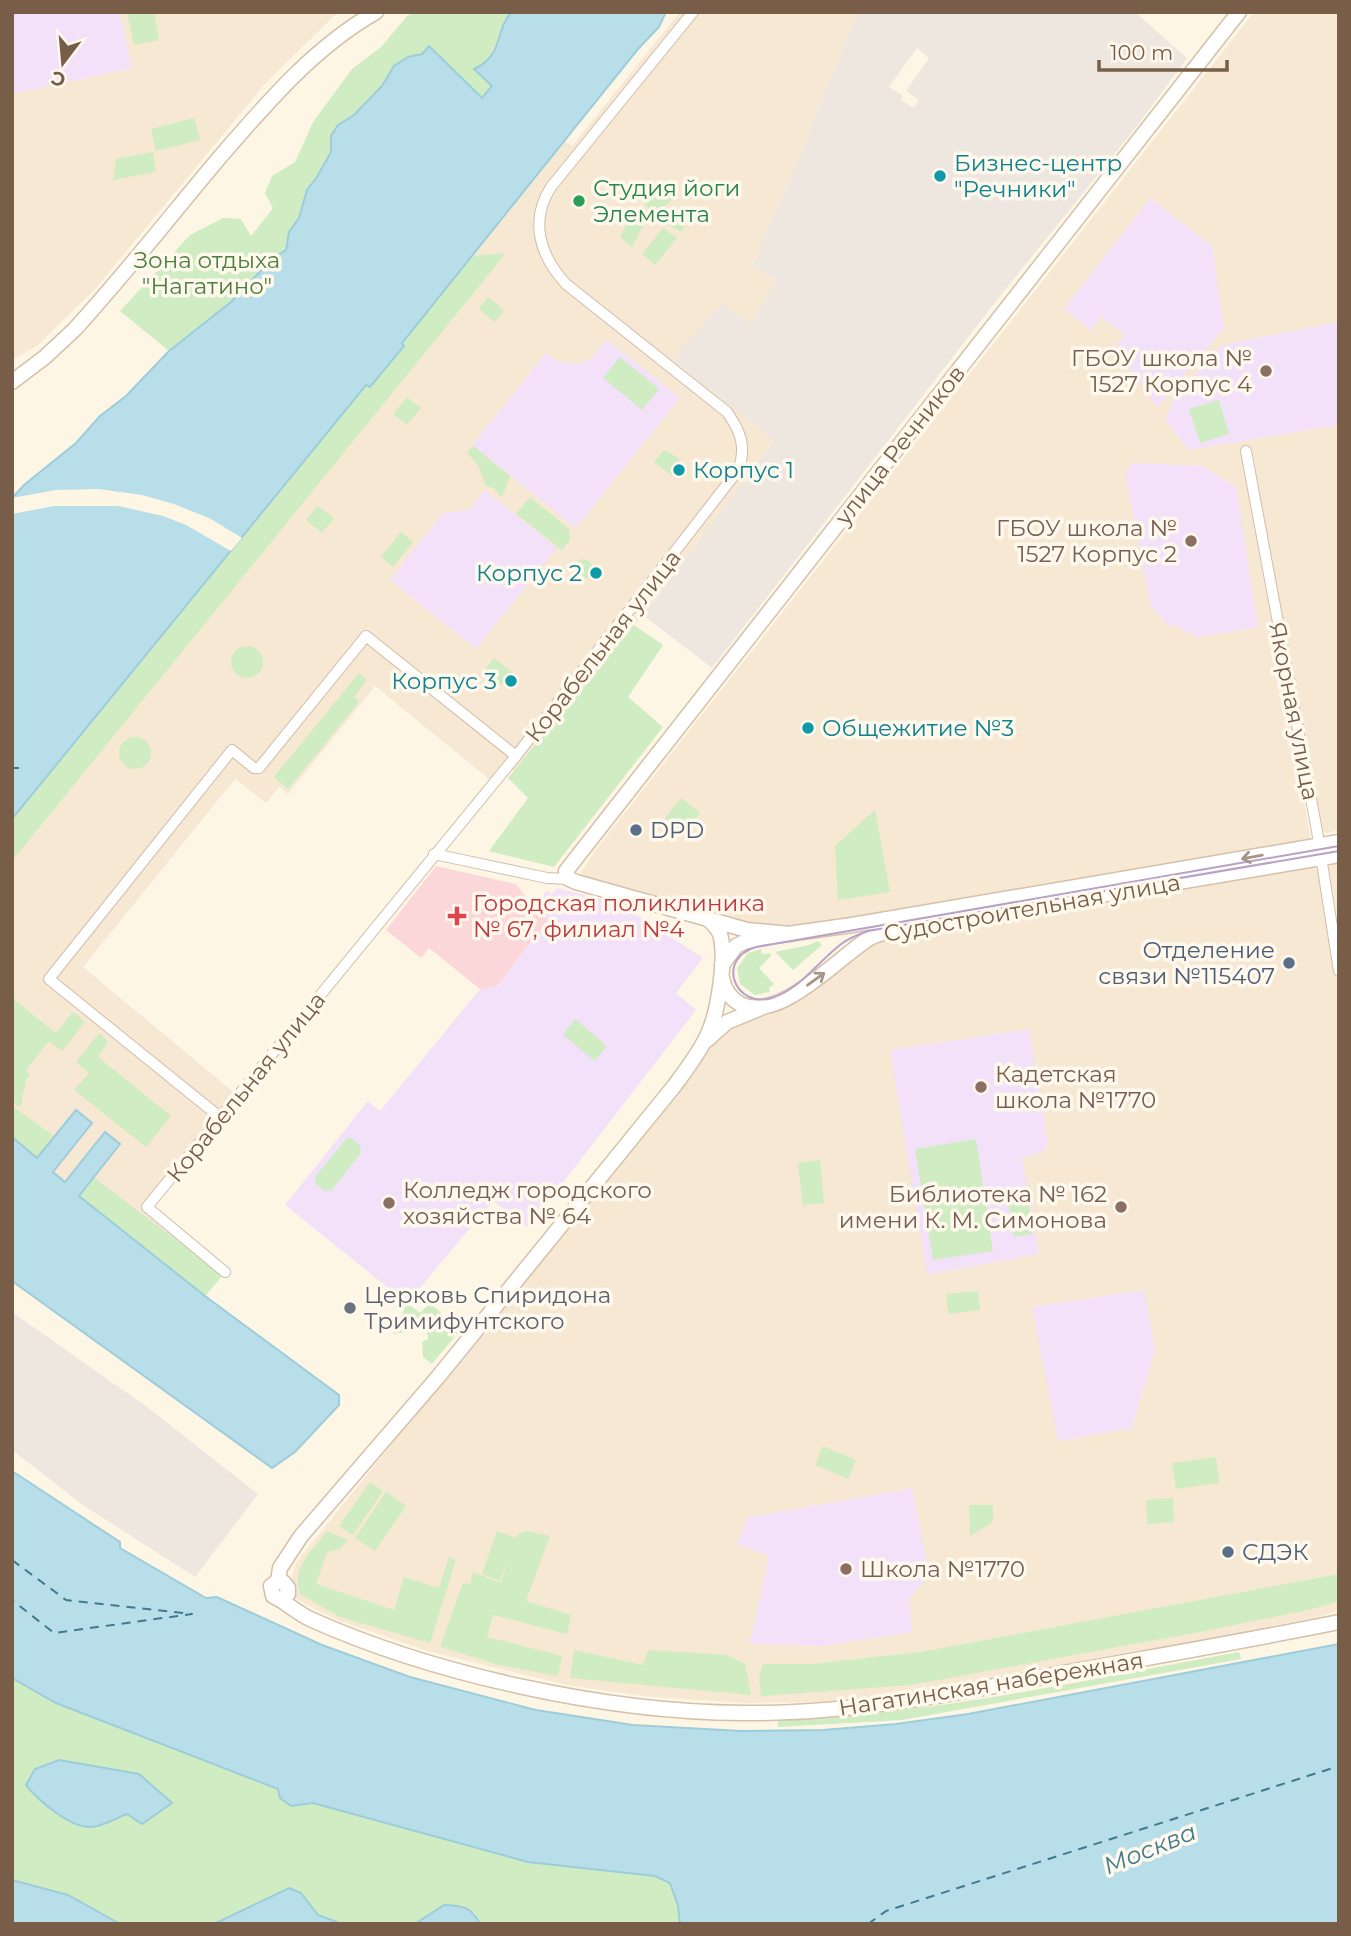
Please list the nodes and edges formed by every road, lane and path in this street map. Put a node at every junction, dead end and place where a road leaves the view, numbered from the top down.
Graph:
1 (693, 12) edge
2 (1239, 12) edge
3 (370, 14) edge
4 (12, 382) edge
5 (1246, 451) dead end
6 (516, 756) junction
7 (1339, 842) edge
8 (1321, 852) junction
9 (435, 854) junction
10 (1339, 855) edge
11 (569, 879) junction
12 (706, 918) junction
13 (852, 925) junction
14 (790, 934) junction
15 (861, 944) junction
16 (721, 969) junction
17 (1339, 971) edge
18 (766, 1006) junction
19 (702, 1045) junction
20 (221, 1118) junction
21 (225, 1272) dead end
22 (1339, 1622) edge

1 - 6 street, Корабельная улица
2 - 11 street, улица Речников
3 - 4 street
5 - 8 street, Якорная улица
6 - 9 street, Корабельная улица
6 - 20 street
7 - 8 street, Судостроительная улица
8 - 10 street, Судостроительная улица
8 -> 13 street, Судостроительная улица
8 - 15 street, Судостроительная улица
8 - 17 street, Якорная улица
9 - 11 street
9 - 20 street, Корабельная улица
11 - 12 street
12 - 14 street
12 - 16 street
13 - 14 street, Судостроительная улица
13 - 15 street
14 - 16 street
18 -> 15 street, Судостроительная улица
16 - 18 street
16 - 19 street
18 - 19 street, Судостроительная улица
19 - 22 street, Нагатинская набережная
20 - 21 street, Корабельная улица

